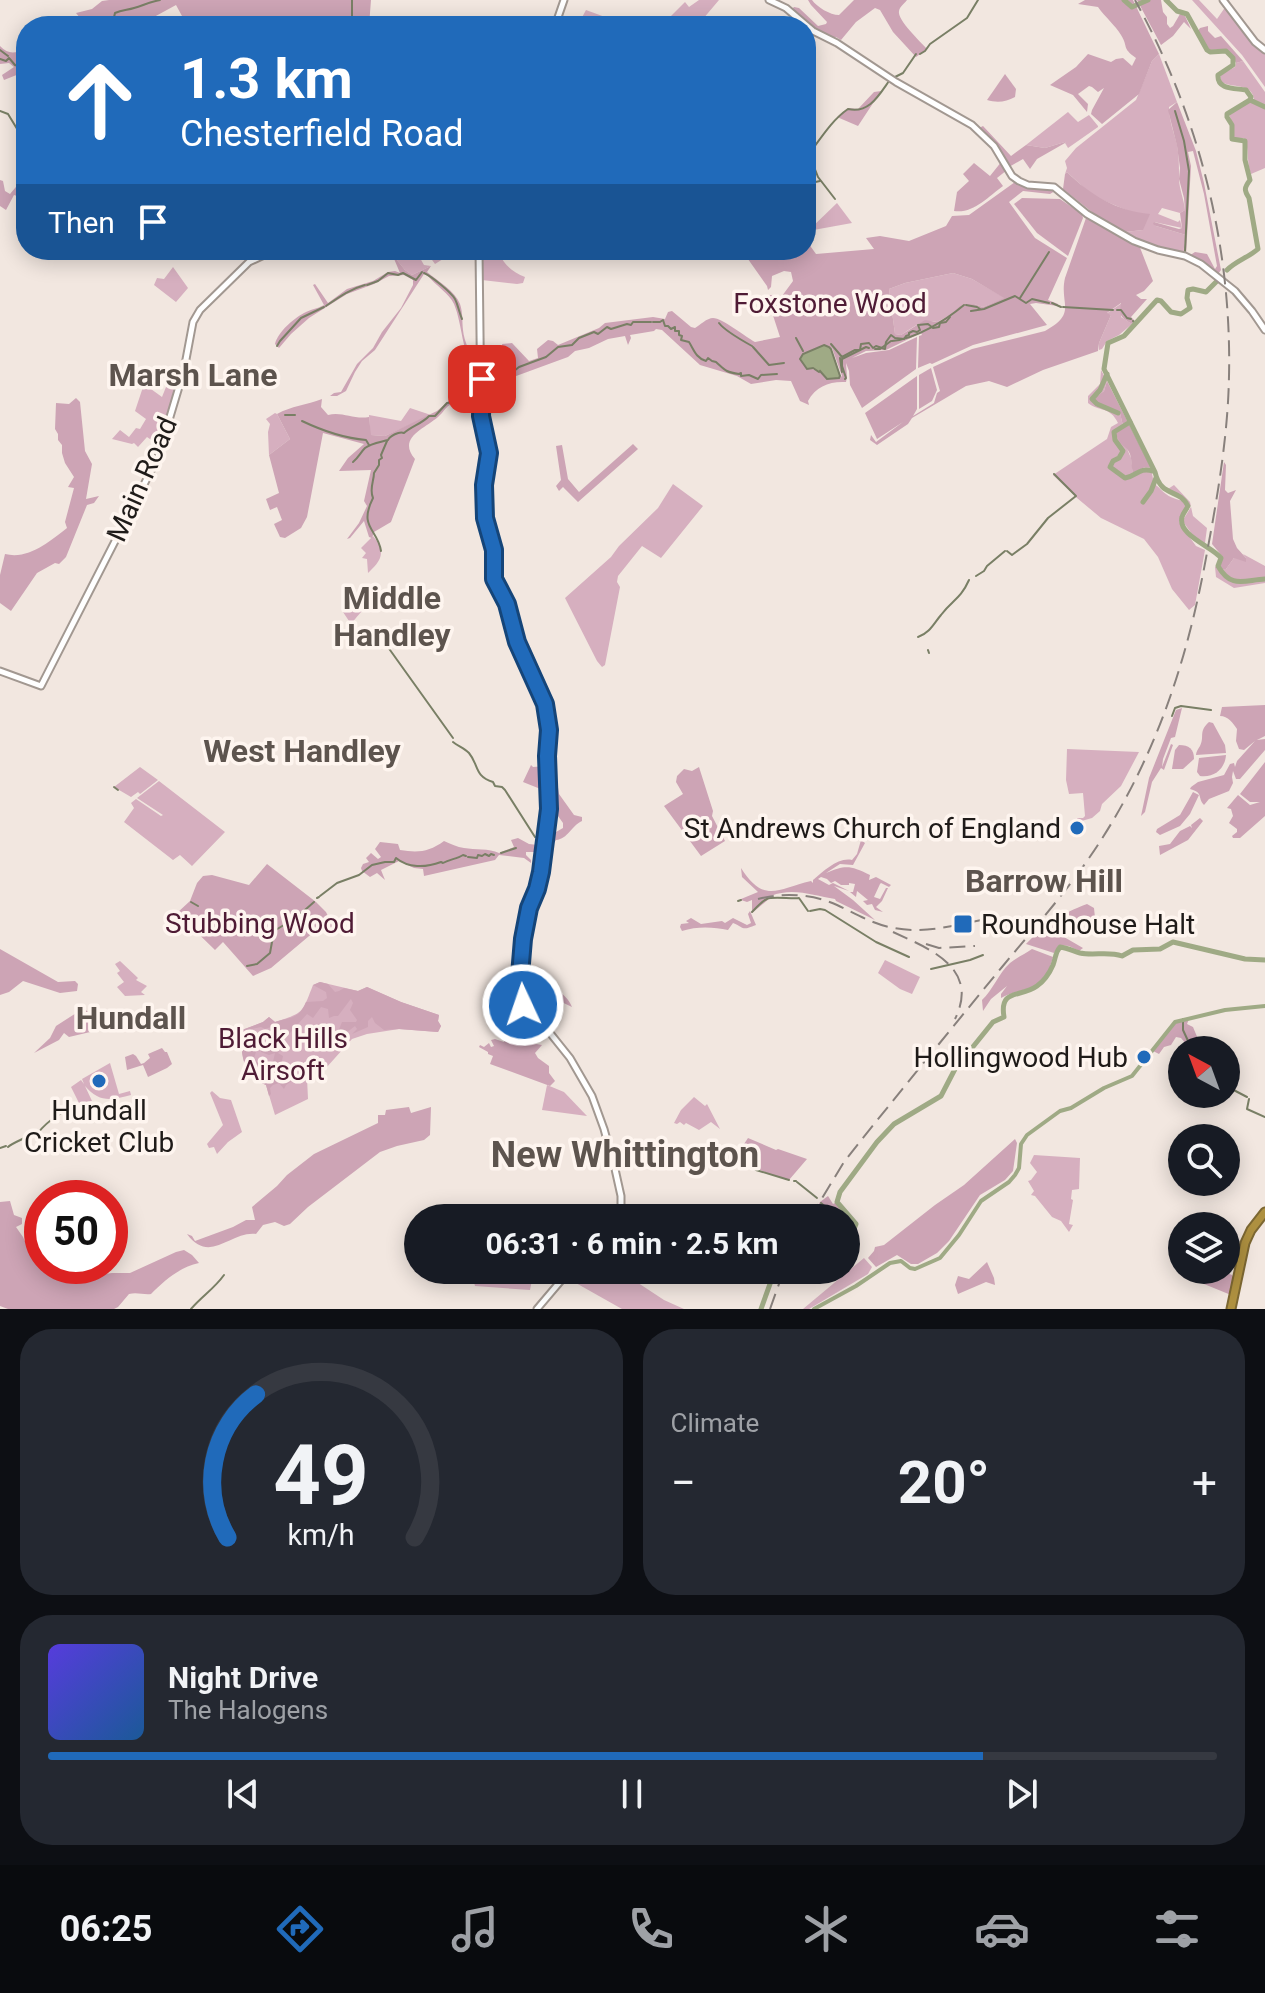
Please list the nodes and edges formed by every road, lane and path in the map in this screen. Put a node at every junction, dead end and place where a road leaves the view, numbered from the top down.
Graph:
1 (769, 0) edge
2 (1223, 0) edge
3 (795, 16) edge
4 (816, 32) edge
5 (1265, 50) edge
6 (253, 260) edge
7 (479, 260) edge
8 (1265, 330) edge
9 (0, 671) edge
10 (621, 1204) edge
11 (1265, 1212) edge
12 (558, 1284) edge
13 (537, 1309) edge
14 (1231, 1309) edge

1 - 3 main road
2 - 5 main road
4 - 8 main road
6 - 9 main road, Main Road
7 - 10 main road
11 - 14 highway
12 - 13 main road

